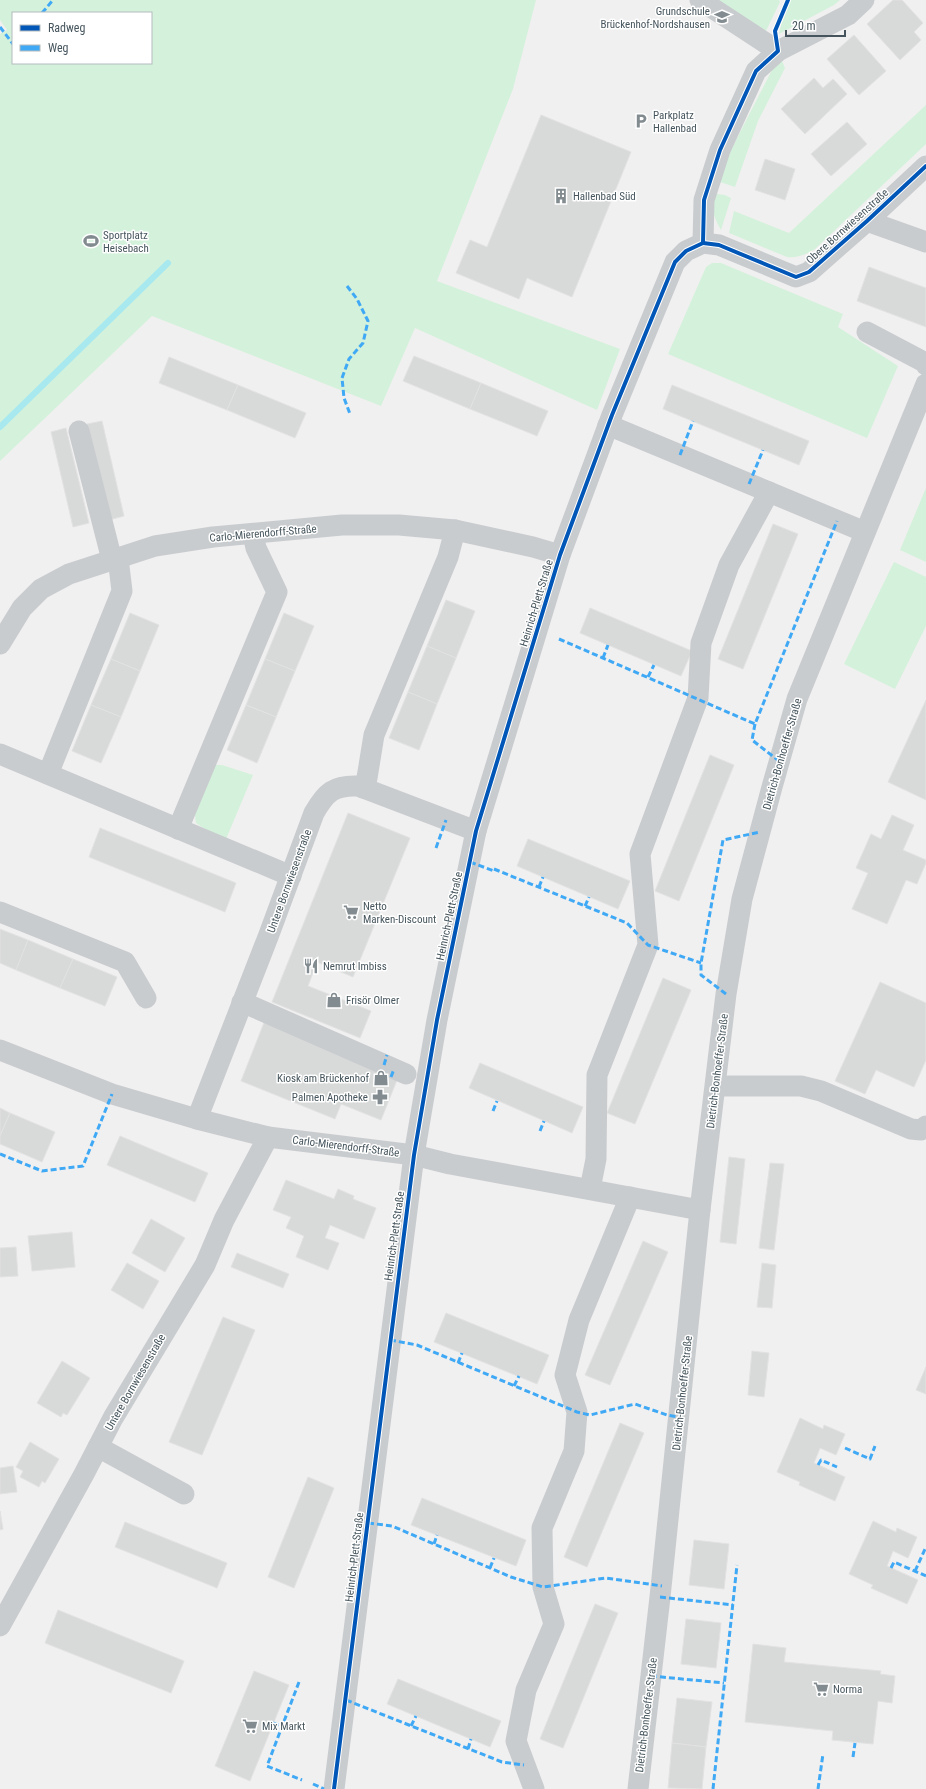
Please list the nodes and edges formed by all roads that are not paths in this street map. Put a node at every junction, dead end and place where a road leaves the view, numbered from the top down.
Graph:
1 (700, 0) edge
2 (864, 0) edge
3 (778, 51) junction
4 (926, 166) edge
5 (867, 221) junction
6 (926, 242) edge
7 (703, 243) junction
8 (867, 332) dead end
9 (926, 365) edge
10 (926, 384) edge
11 (608, 425) junction
12 (79, 431) dead end
13 (769, 492) junction
14 (455, 530) junction
15 (865, 532) junction
16 (253, 534) junction
17 (560, 555) junction
18 (115, 559) junction
19 (0, 644) edge
20 (0, 754) edge
21 (48, 774) junction
22 (363, 788) junction
23 (178, 829) junction
24 (476, 831) junction
25 (290, 876) junction
26 (0, 912) edge
27 (146, 998) dead end
28 (242, 1002) junction
29 (0, 1050) edge
30 (406, 1074) dead end
31 (716, 1086) junction
32 (197, 1119) junction
33 (926, 1126) edge
34 (268, 1137) junction
35 (414, 1155) junction
36 (590, 1190) junction
37 (630, 1197) junction
38 (700, 1210) junction
39 (98, 1447) junction
40 (184, 1494) dead end
41 (0, 1626) edge
42 (334, 1789) edge
43 (534, 1789) edge
44 (638, 1789) edge

1 - 3 street
2 - 3 street
3 - 7 street
4 - 5 street, Obere Bornwiesenstraße
5 - 6 street
5 - 7 street, Obere Bornwiesenstraße
7 - 11 street, Heinrich-Plett-Straße
8 - 9 street
10 - 15 street, Dietrich-Bonhoeffer-Straße
11 - 13 street
11 - 17 street, Heinrich-Plett-Straße
12 - 18 street
13 - 15 street
13 - 36 street
14 - 16 street, Carlo-Mierendorff-Straße
14 - 17 street, Carlo-Mierendorff-Straße
14 - 22 street
15 - 31 street, Dietrich-Bonhoeffer-Straße
16 - 18 street, Carlo-Mierendorff-Straße
16 - 23 street
17 - 24 street, Heinrich-Plett-Straße
18 - 19 street, Carlo-Mierendorff-Straße
18 - 21 street
20 - 21 street
21 - 23 street
22 - 24 street, Untere Bornwiesenstraße
22 - 25 street, Untere Bornwiesenstraße
23 - 25 street
24 - 35 street, Heinrich-Plett-Straße
25 - 28 street, Untere Bornwiesenstraße
26 - 27 street
28 - 30 street
28 - 32 street, Untere Bornwiesenstraße
29 - 32 street, Carlo-Mierendorff-Straße
31 - 33 street
31 - 38 street, Dietrich-Bonhoeffer-Straße
32 - 34 street, Carlo-Mierendorff-Straße
34 - 35 street, Carlo-Mierendorff-Straße
34 - 39 street, Untere Bornwiesenstraße
35 - 36 street, Carlo-Mierendorff-Straße
35 - 42 street, Heinrich-Plett-Straße
36 - 37 street, Carlo-Mierendorff-Straße
37 - 38 street, Carlo-Mierendorff-Straße
37 - 43 street
38 - 44 street, Dietrich-Bonhoeffer-Straße
39 - 40 street
39 - 41 street, Untere Bornwiesenstraße

